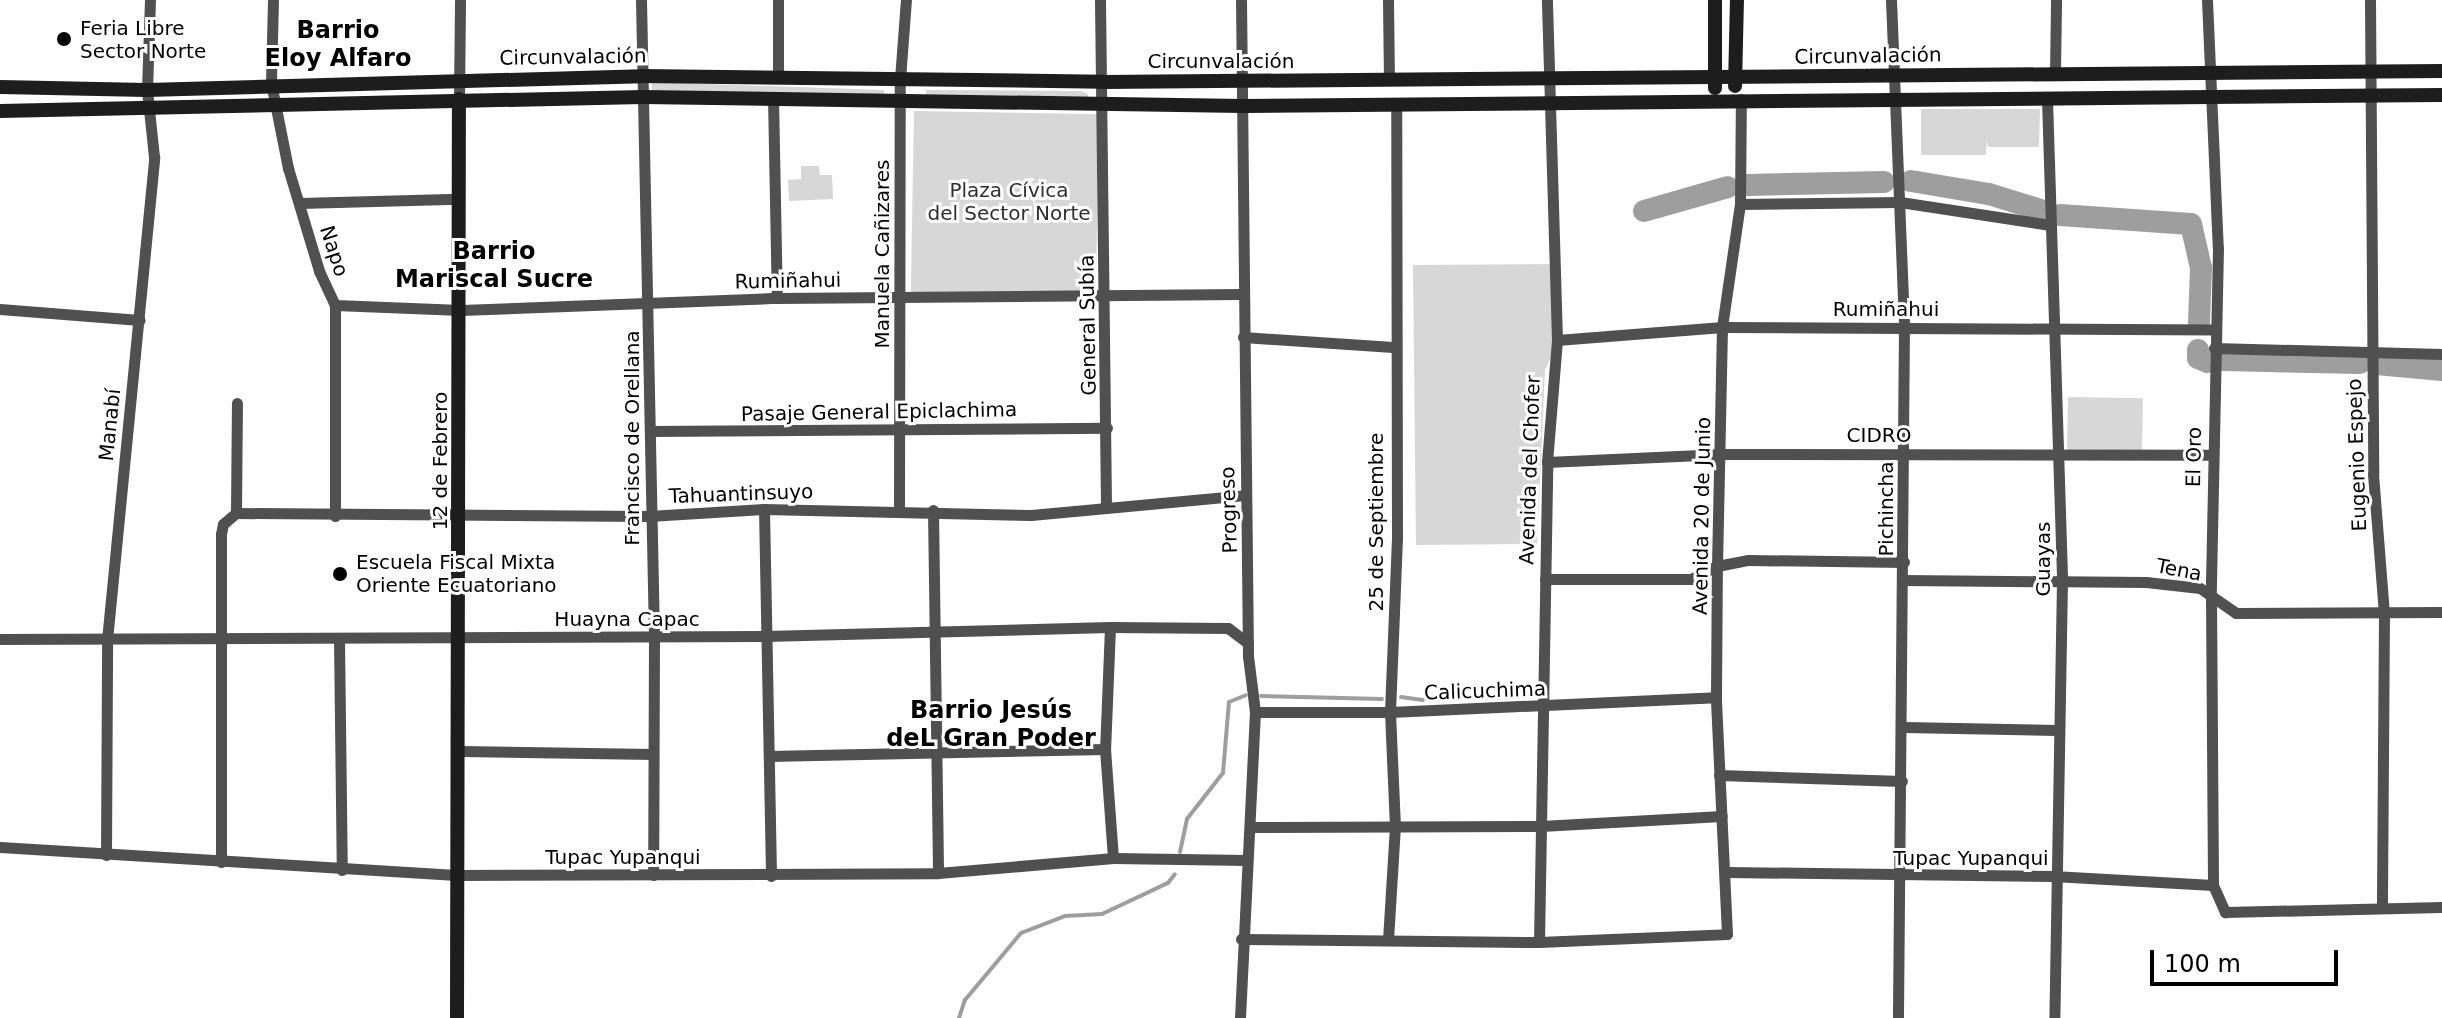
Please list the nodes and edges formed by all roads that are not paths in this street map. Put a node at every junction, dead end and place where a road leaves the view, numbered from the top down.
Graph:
1 (150, 0) edge
2 (273, 0) edge
3 (460, 0) edge
4 (641, 0) edge
5 (778, 0) edge
6 (906, 0) edge
7 (1100, 0) edge
8 (1241, 0) edge
9 (1388, 0) edge
10 (1547, 0) edge
11 (1715, 0) edge
12 (1737, 0) edge
13 (1891, 0) edge
14 (2056, 0) edge
15 (2207, 0) edge
16 (2370, 0) edge
17 (2442, 71) edge
18 (2207, 72) junction
19 (2368, 72) junction
20 (2055, 74) junction
21 (778, 75) junction
22 (642, 76) junction
23 (1893, 76) junction
24 (459, 78) junction
25 (900, 79) junction
26 (1547, 79) junction
27 (1716, 79) junction
28 (1736, 79) junction
29 (1389, 80) junction
30 (1243, 81) junction
31 (1103, 82) junction
32 (271, 83) junction
33 (0, 87) edge
34 (147, 90) junction
35 (2442, 95) edge
36 (2371, 96) junction
37 (643, 97) junction
38 (773, 97) junction
39 (2212, 97) junction
40 (459, 99) junction
41 (1715, 99) junction
42 (1738, 99) junction
43 (1894, 99) junction
44 (2047, 99) junction
45 (900, 101) junction
46 (1550, 102) junction
47 (278, 103) junction
48 (1396, 104) junction
49 (1103, 105) junction
50 (1243, 106) junction
51 (152, 108) junction
52 (0, 111) edge
53 (458, 199) junction
54 (1900, 202) junction
55 (300, 203) junction
56 (1740, 204) junction
57 (2050, 225) junction
58 (1241, 294) junction
59 (1105, 295) junction
60 (777, 298) junction
61 (900, 298) junction
62 (649, 303) junction
63 (335, 305) junction
64 (0, 309) edge
65 (461, 310) junction
66 (140, 320) junction
67 (1904, 326) junction
68 (1722, 327) junction
69 (2055, 330) junction
70 (2215, 330) junction
71 (1243, 337) junction
72 (1557, 340) junction
73 (1393, 347) junction
74 (2214, 348) junction
75 (2371, 354) junction
76 (2442, 354) edge
77 (237, 403) dead end
78 (900, 427) junction
79 (1107, 428) junction
80 (650, 431) junction
81 (1904, 453) junction
82 (2059, 453) junction
83 (1722, 454) junction
84 (2212, 455) junction
85 (1547, 462) junction
86 (1245, 495) junction
87 (1106, 506) junction
88 (764, 509) junction
89 (899, 509) junction
90 (933, 510) junction
91 (236, 513) junction
92 (335, 516) junction
93 (459, 516) junction
94 (649, 516) junction
95 (1904, 562) junction
96 (1717, 566) junction
97 (1545, 579) junction
98 (1903, 580) junction
99 (2062, 581) junction
100 (2211, 596) junction
101 (1249, 605) junction
102 (2442, 612) edge
103 (2384, 613) junction
104 (1110, 627) junction
105 (1228, 628) junction
106 (933, 632) junction
107 (766, 636) junction
108 (460, 637) junction
109 (654, 637) junction
110 (0, 639) edge
111 (222, 639) junction
112 (339, 639) junction
113 (107, 640) junction
114 (1248, 643) junction
115 (1716, 697) junction
116 (1544, 706) junction
117 (1255, 712) junction
118 (1390, 712) junction
119 (1904, 727) junction
120 (2056, 730) junction
121 (1105, 749) junction
122 (460, 751) junction
123 (936, 753) junction
124 (653, 754) junction
125 (769, 756) junction
126 (1719, 775) junction
127 (1902, 781) junction
128 (1722, 816) junction
129 (1541, 826) junction
130 (1251, 827) junction
131 (1395, 827) junction
132 (0, 847) edge
133 (106, 855) junction
134 (1113, 858) junction
135 (1246, 860) junction
136 (221, 862) junction
137 (342, 870) junction
138 (1728, 872) junction
139 (938, 873) junction
140 (460, 875) junction
141 (653, 875) junction
142 (1899, 875) junction
143 (771, 876) junction
144 (2053, 876) junction
145 (2213, 885) junction
146 (2442, 907) edge
147 (2382, 908) junction
148 (1241, 939) junction
149 (1388, 940) junction
150 (1539, 942) junction
151 (457, 1018) edge
152 (1240, 1018) edge
153 (1898, 1018) edge
154 (2054, 1018) edge

1 - 34 street, Manabí
2 - 32 street, Napo
3 - 24 street, 12 de Febrero
4 - 22 street, Francisco de Orellana
5 - 21 street
6 - 25 street, Manuela Cañizares
7 - 31 street, General Subía
8 - 30 street, Progreso
9 - 29 street
10 - 26 street, Avenida del Chofer
11 - 27 main road
12 - 28 main road
13 - 23 street, Pichincha
14 - 20 street
15 - 18 street, El Oro
16 - 19 street, Eugenio Espejo
17 - 19 main road, Circunvalación
18 - 19 main road, Circunvalación
18 - 20 main road, Circunvalación
18 - 39 street, El Oro
19 - 36 street, Eugenio Espejo
20 - 23 main road, Circunvalación
21 - 22 main road, Circunvalación
21 - 25 main road, Circunvalación
22 - 24 main road, Circunvalación
22 - 37 street, Francisco de Orellana
23 - 28 main road, Circunvalación
23 - 43 street, Pichincha
24 - 32 main road, Circunvalación
24 - 40 street, 12 de Febrero
25 - 31 main road, Circunvalación
25 - 45 street, Manuela Cañizares
26 - 27 main road, Circunvalación
26 - 29 main road, Circunvalación
26 - 46 street, Avenida del Chofer
27 - 28 main road, Circunvalación
27 - 41 main road
28 - 42 main road
29 - 30 main road, Circunvalación
30 - 31 main road, Circunvalación
30 - 50 street, Progreso
31 - 49 street, General Subía
32 - 34 main road, Circunvalación
32 - 47 street, Napo
33 - 34 main road, Circunvalación
34 - 51 street, Manabí
35 - 36 main road, Circunvalación
36 - 39 main road, Circunvalación
36 - 75 street, Eugenio Espejo
37 - 38 main road, Circunvalación
37 - 40 main road, Circunvalación
37 - 62 street, Francisco de Orellana
38 - 45 main road, Circunvalación
38 - 60 street
39 - 44 main road, Circunvalación
39 - 70 street, El Oro
40 - 47 main road, Circunvalación
40 - 53 main road, 12 de Febrero
41 - 42 main road, Circunvalación
41 - 46 main road, Circunvalación
42 - 43 main road, Circunvalación
42 - 56 street, Avenida 20 de Junio
43 - 44 main road, Circunvalación
43 - 54 street, Pichincha
44 - 57 street, Guayas
45 - 49 main road, Circunvalación
45 - 61 street, Manuela Cañizares
46 - 48 main road, Circunvalación
46 - 72 street, Avenida del Chofer
47 - 51 main road, Circunvalación
47 - 55 street, Napo
48 - 50 main road, Circunvalación
48 - 73 street, 25 de Septiembre
49 - 50 main road, Circunvalación
49 - 59 street, General Subía
50 - 58 street, Progreso
51 - 52 main road, Circunvalación
51 - 66 street, Manabí
53 - 55 street
53 - 65 main road, 12 de Febrero
54 - 56 street
54 - 57 street
54 - 67 street, Pichincha
55 - 63 street, Napo
56 - 68 street, Avenida 20 de Junio
57 - 69 street, Guayas
58 - 59 street, Rumiñahui
58 - 71 street, Progreso
59 - 61 street, Rumiñahui
59 - 79 street, General Subía
60 - 61 street, Rumiñahui
60 - 62 street, Rumiñahui
61 - 78 street, Manuela Cañizares
62 - 65 street, Rumiñahui
62 - 80 street, Francisco de Orellana
63 - 65 street, Rumiñahui
63 - 92 street, Napo
64 - 66 street
65 - 93 main road, 12 de Febrero
66 - 113 street, Manabí
67 - 68 street, Rumiñahui
67 - 69 street, Rumiñahui
67 - 81 street, Pichincha
68 - 72 street, Rumiñahui
68 - 83 street, Avenida 20 de Junio
69 - 70 street, Rumiñahui
69 - 82 street, Guayas
70 - 74 street, El Oro
71 - 73 street
71 - 86 street, Progreso
72 - 85 street, Avenida del Chofer
73 - 118 street, 25 de Septiembre
74 - 75 street
74 - 84 street, El Oro
75 - 76 street
75 - 103 street, Eugenio Espejo
77 - 91 street
78 - 79 street, Pasaje General Epiclachima
78 - 80 street, Pasaje General Epiclachima
78 - 89 street, Manuela Cañizares
79 - 87 street, General Subía
80 - 94 street, Francisco de Orellana
81 - 82 street, CIDRO
81 - 83 street, CIDRO
81 - 95 street, Pichincha
82 - 84 street, CIDRO
82 - 99 street, Guayas
83 - 85 street, CIDRO
83 - 96 street, Avenida 20 de Junio
84 - 100 street, El Oro
85 - 97 street, Avenida del Chofer
86 - 87 street, Tahuantinsuyo
86 - 101 street, Progreso
87 - 90 street, Tahuantinsuyo
88 - 89 street, Tahuantinsuyo
88 - 94 street, Tahuantinsuyo
88 - 107 street
89 - 90 street, Tahuantinsuyo
90 - 106 street
91 - 92 street, Tahuantinsuyo
91 - 111 street
92 - 93 street, Tahuantinsuyo
93 - 94 street, Tahuantinsuyo
93 - 108 main road, 12 de Febrero
94 - 109 street, Francisco de Orellana
95 - 96 street
95 - 98 street, Pichincha
96 - 97 street
96 - 115 street, Avenida 20 de Junio
97 - 116 street, Avenida del Chofer
98 - 99 street, Tena
98 - 119 street, Pichincha
99 - 100 street, Tena
99 - 120 street, Guayas
100 - 103 street, Tena
100 - 145 street, El Oro
101 - 105 street
101 - 114 street, Progreso
102 - 103 street, Tena
103 - 147 street, Eugenio Espejo
104 - 105 street, Huayna Capac
104 - 106 street, Huayna Capac
104 - 121 street
105 - 114 street
106 - 107 street, Huayna Capac
106 - 123 street
107 - 109 street, Huayna Capac
107 - 125 street
108 - 109 street, Huayna Capac
108 - 112 street, Huayna Capac
108 - 122 main road, 12 de Febrero
109 - 124 street, Francisco de Orellana
110 - 113 street, Huayna Capac
111 - 112 street, Huayna Capac
111 - 113 street, Huayna Capac
111 - 136 street
112 - 137 street
113 - 133 street, Manabí
114 - 117 street, Progreso
115 - 116 street, Calicuchima
115 - 126 street, Avenida 20 de Junio
116 - 118 street, Calicuchima
116 - 129 street, Avenida del Chofer
117 - 118 street, Calicuchima
117 - 130 street, Progreso
118 - 131 street, 25 de Septiembre
119 - 120 street
119 - 127 street, Pichincha
120 - 144 street, Guayas
121 - 123 street
121 - 134 street
122 - 124 street
122 - 140 main road, 12 de Febrero
123 - 125 street
123 - 139 street
124 - 141 street, Francisco de Orellana
125 - 143 street
126 - 127 street
126 - 128 street, Avenida 20 de Junio
127 - 142 street, Pichincha
128 - 129 street
128 - 138 street, Avenida 20 de Junio
129 - 131 street
129 - 150 street, Avenida del Chofer
130 - 131 street
130 - 135 street, Progreso
131 - 149 street, 25 de Septiembre
132 - 133 street, Tupac Yupanqui
133 - 136 street, Tupac Yupanqui
134 - 135 street, Tupac Yupanqui
134 - 139 street, Tupac Yupanqui
135 - 148 street, Progreso
136 - 137 street, Tupac Yupanqui
137 - 140 street, Tupac Yupanqui
138 - 142 street, Tupac Yupanqui
138 - 150 street, Avenida 20 de Junio
139 - 143 street, Tupac Yupanqui
140 - 141 street, Tupac Yupanqui
140 - 151 main road, 12 de Febrero
141 - 143 street, Tupac Yupanqui
142 - 144 street, Tupac Yupanqui
142 - 153 street, Pichincha
144 - 145 street, Tupac Yupanqui
144 - 154 street, Guayas
145 - 147 street, El Oro
146 - 147 street
148 - 149 street
148 - 152 street, Progreso
149 - 150 street

